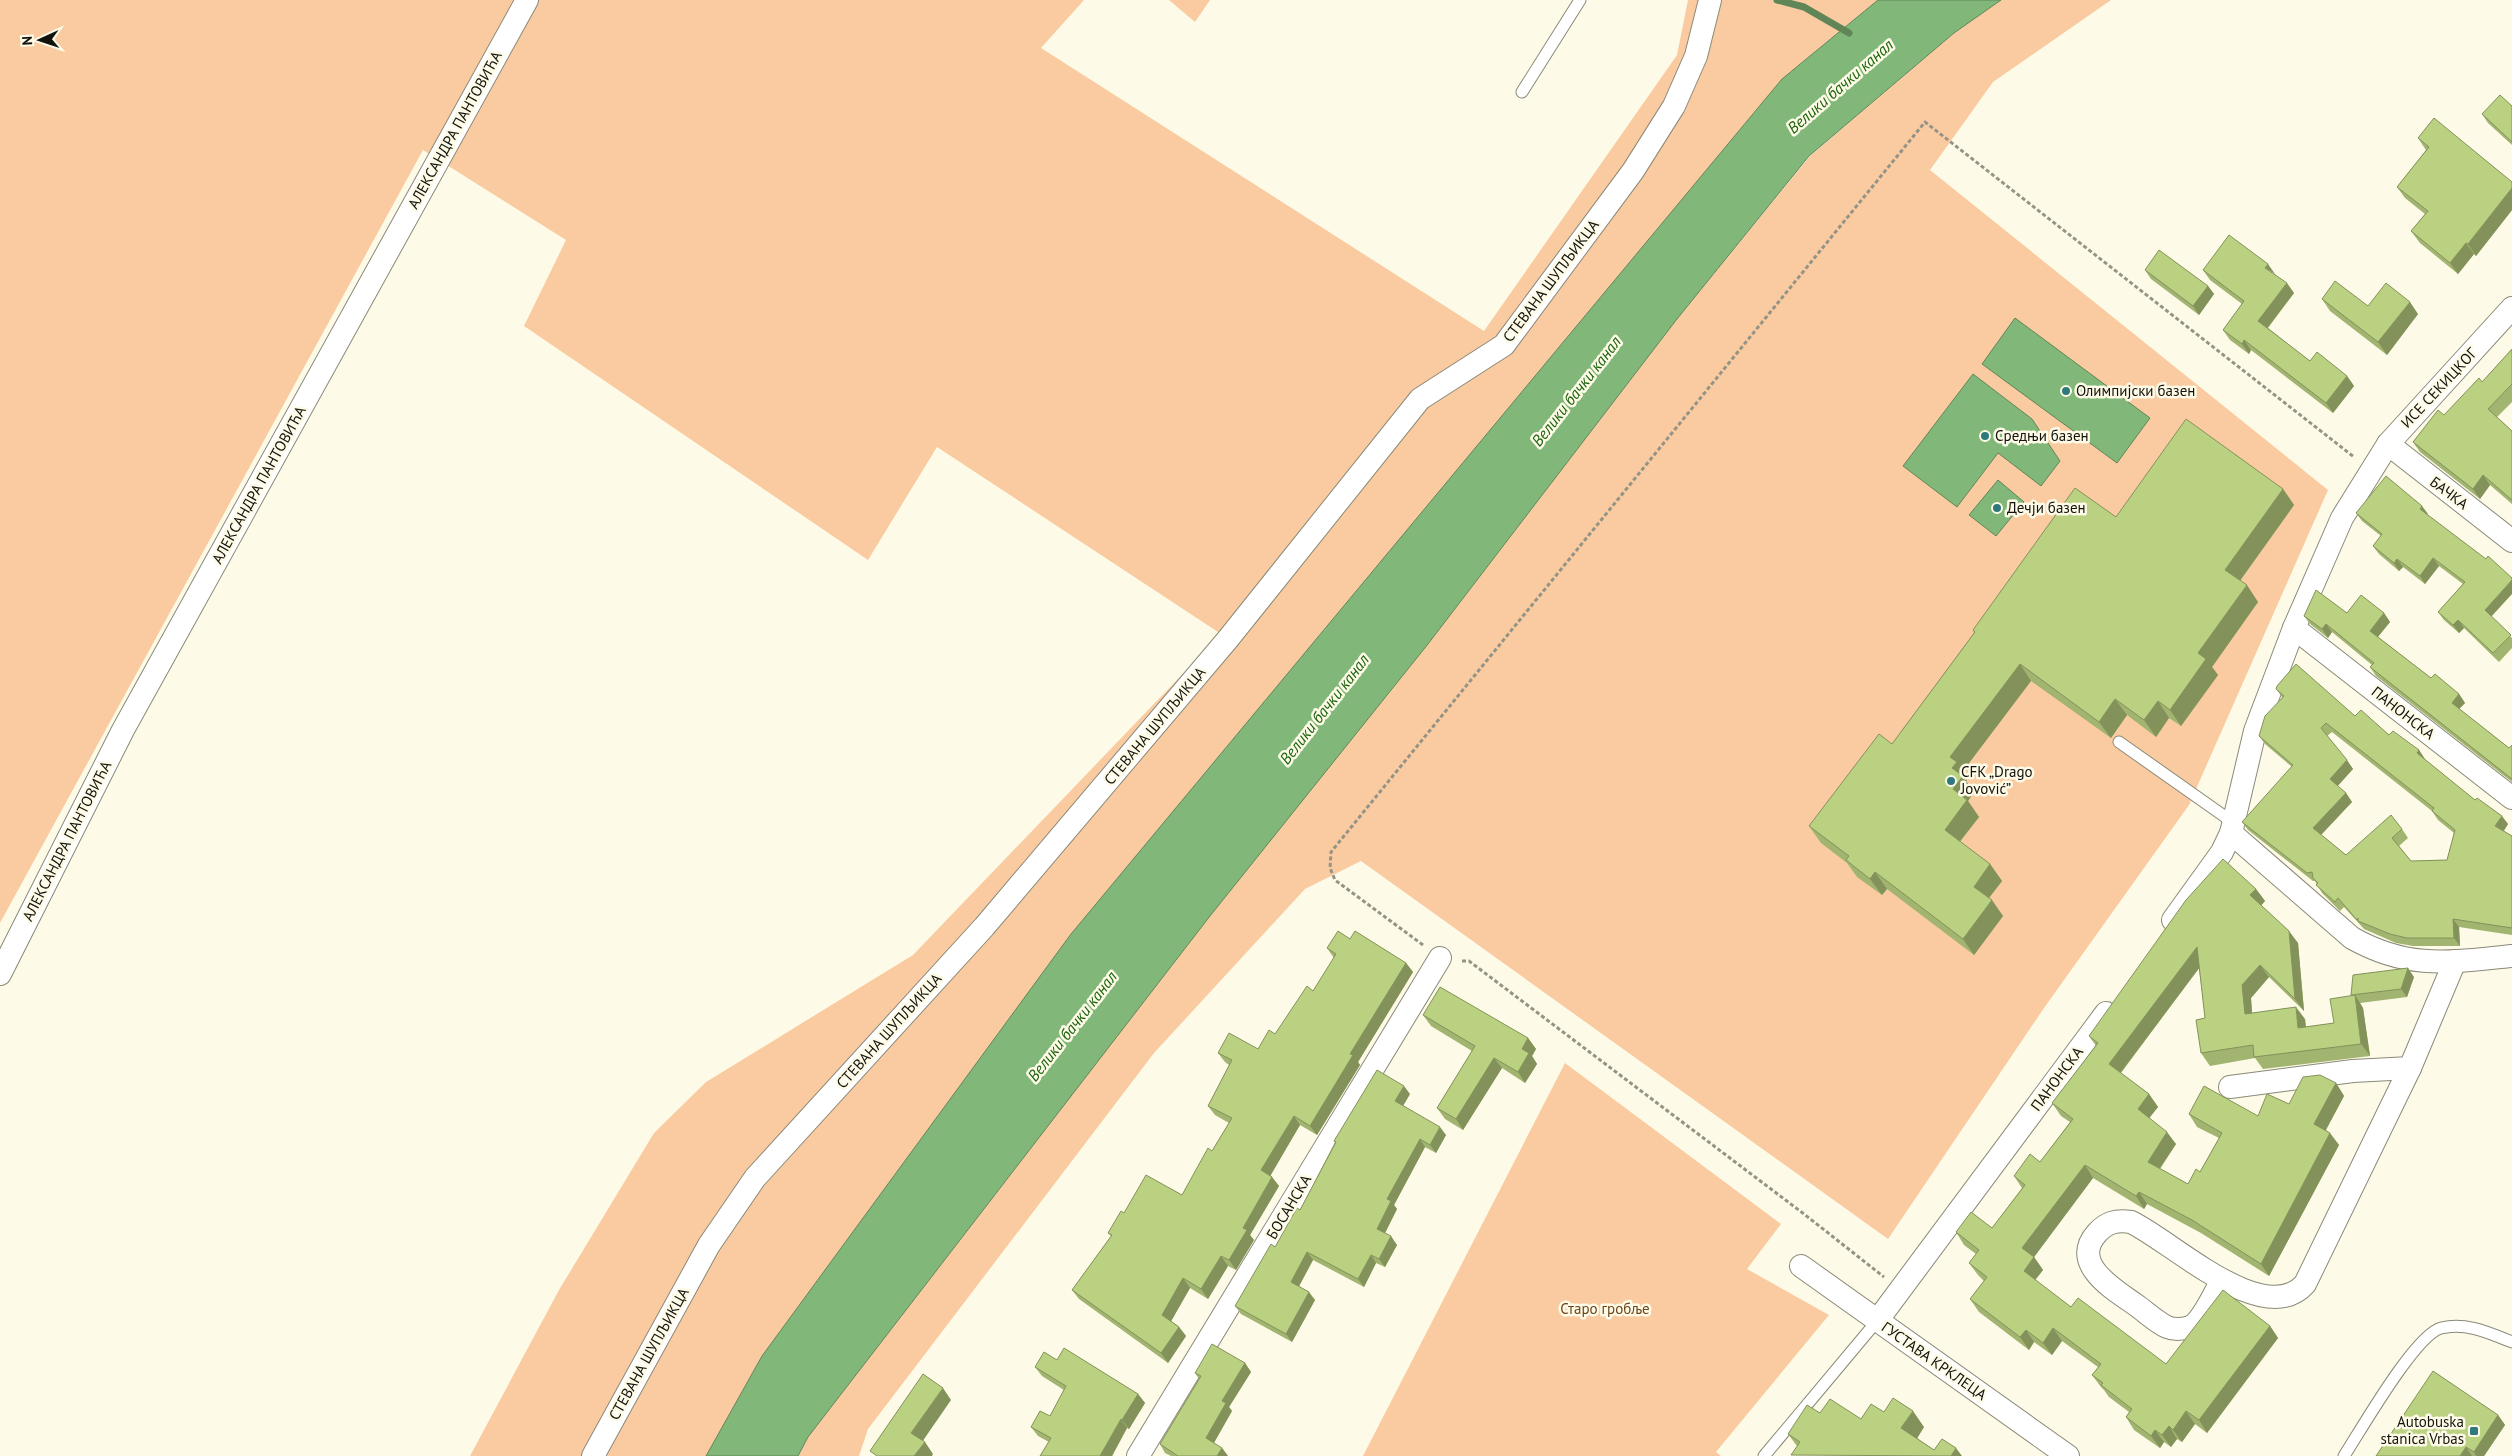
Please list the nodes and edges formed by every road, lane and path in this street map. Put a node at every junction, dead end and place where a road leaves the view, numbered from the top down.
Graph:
1 (527, 0) edge
2 (1580, 0) edge
3 (1710, 0) edge
4 (1522, 92) dead end
5 (2512, 308) edge
6 (2388, 444) junction
7 (2370, 470) junction
8 (2512, 541) edge
9 (2294, 628) junction
10 (2119, 742) dead end
11 (2512, 798) edge
12 (2232, 828) junction
13 (2162, 935) edge
14 (2512, 956) edge
15 (1440, 958) junction
16 (2455, 961) junction
17 (0, 974) edge
18 (2117, 998) edge
19 (2410, 1068) junction
20 (2230, 1087) dead end
21 (1800, 1266) dead end
22 (2222, 1280) junction
23 (1900, 1289) junction
24 (1877, 1321) junction
25 (2512, 1342) edge
26 (593, 1456) edge
27 (1138, 1456) edge
28 (1764, 1456) edge
29 (2068, 1456) edge
30 (2344, 1456) edge

1 - 17 street, АЛЕКСАНДРА ПАНТОВИЋА
2 - 4 lane
3 - 26 street, СТЕВАНА ШУПЉИКЦА
5 - 6 street, ИСЕ СЕКИЦКОГ
6 - 7 street, ИСЕ СЕКИЦКОГ
6 - 8 street, БАЧКА
7 - 9 street
7 - 15 path
9 - 11 street, ПАНОНСКА
9 - 12 street
10 - 12 lane
12 - 13 street
12 - 16 street
14 - 16 street
15 - 23 path
15 - 27 street, БОСАНСКА
16 - 19 street
18 - 23 street, ПАНОНСКА
19 - 20 street
19 - 22 street
21 - 24 street, ГУСТАВА КРКЛЕЦА
22 - 22 street
23 - 24 street, ПАНОНСКА
24 - 28 lane
24 - 29 street, ГУСТАВА КРКЛЕЦА
25 - 30 lane

